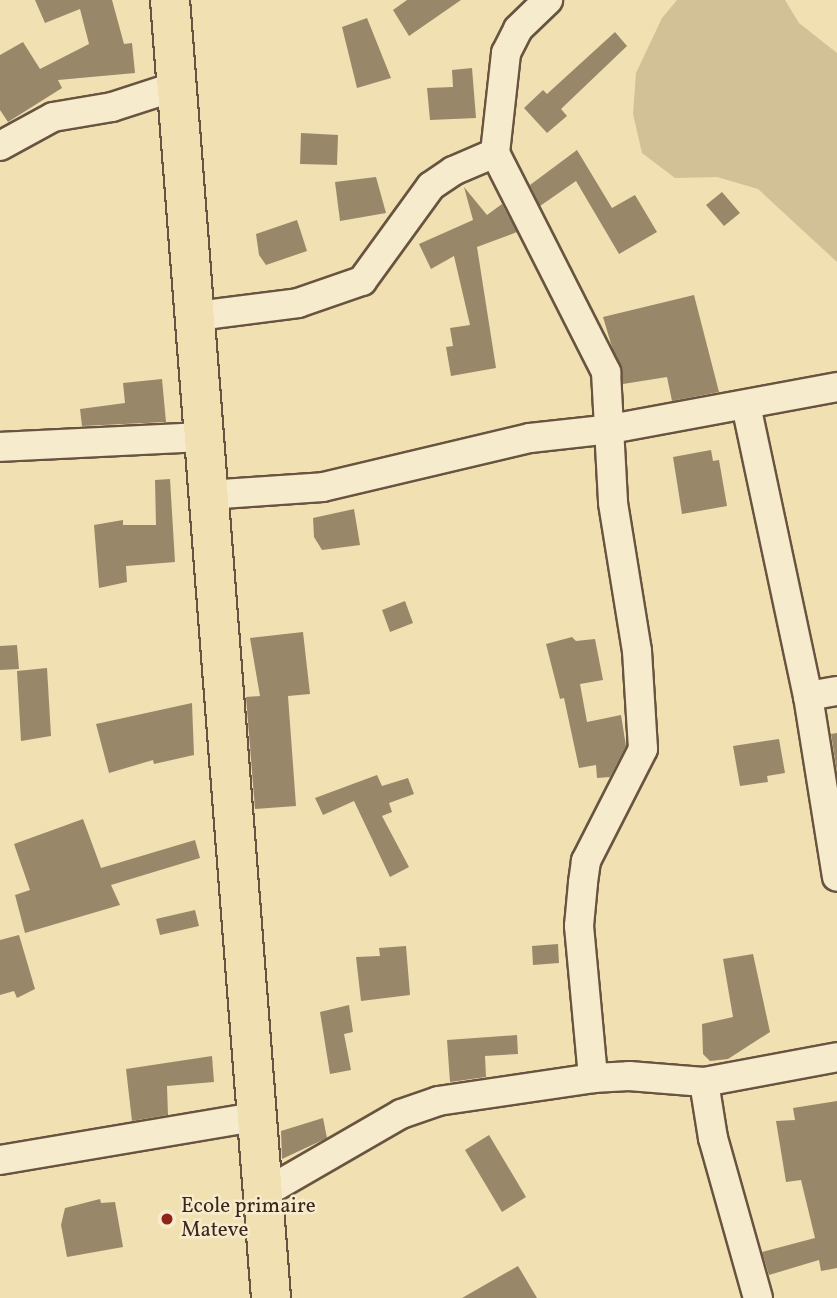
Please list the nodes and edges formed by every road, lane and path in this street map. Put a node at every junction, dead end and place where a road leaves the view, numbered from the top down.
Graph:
1 (170, 0) edge
2 (548, 0) edge
3 (180, 85) junction
4 (0, 146) edge
5 (495, 153) junction
6 (197, 316) junction
7 (837, 387) edge
8 (746, 405) junction
9 (611, 429) junction
10 (204, 437) junction
11 (0, 447) edge
12 (207, 495) junction
13 (837, 691) edge
14 (808, 696) junction
15 (837, 877) edge
16 (837, 1057) edge
17 (593, 1078) junction
18 (704, 1082) junction
19 (254, 1116) junction
20 (0, 1160) edge
21 (259, 1196) junction
22 (271, 1298) edge
23 (758, 1298) edge

1 - 3 highway
2 - 5 street
3 - 4 street
3 - 6 highway
5 - 6 street
5 - 9 street
6 - 10 highway
7 - 8 street
8 - 9 street
8 - 14 street
9 - 12 street
9 - 17 street
10 - 11 street
10 - 12 highway
12 - 19 highway
13 - 14 street
14 - 15 street
16 - 18 street
17 - 18 street
17 - 21 street
18 - 23 street
19 - 20 street
19 - 21 highway
21 - 22 highway

